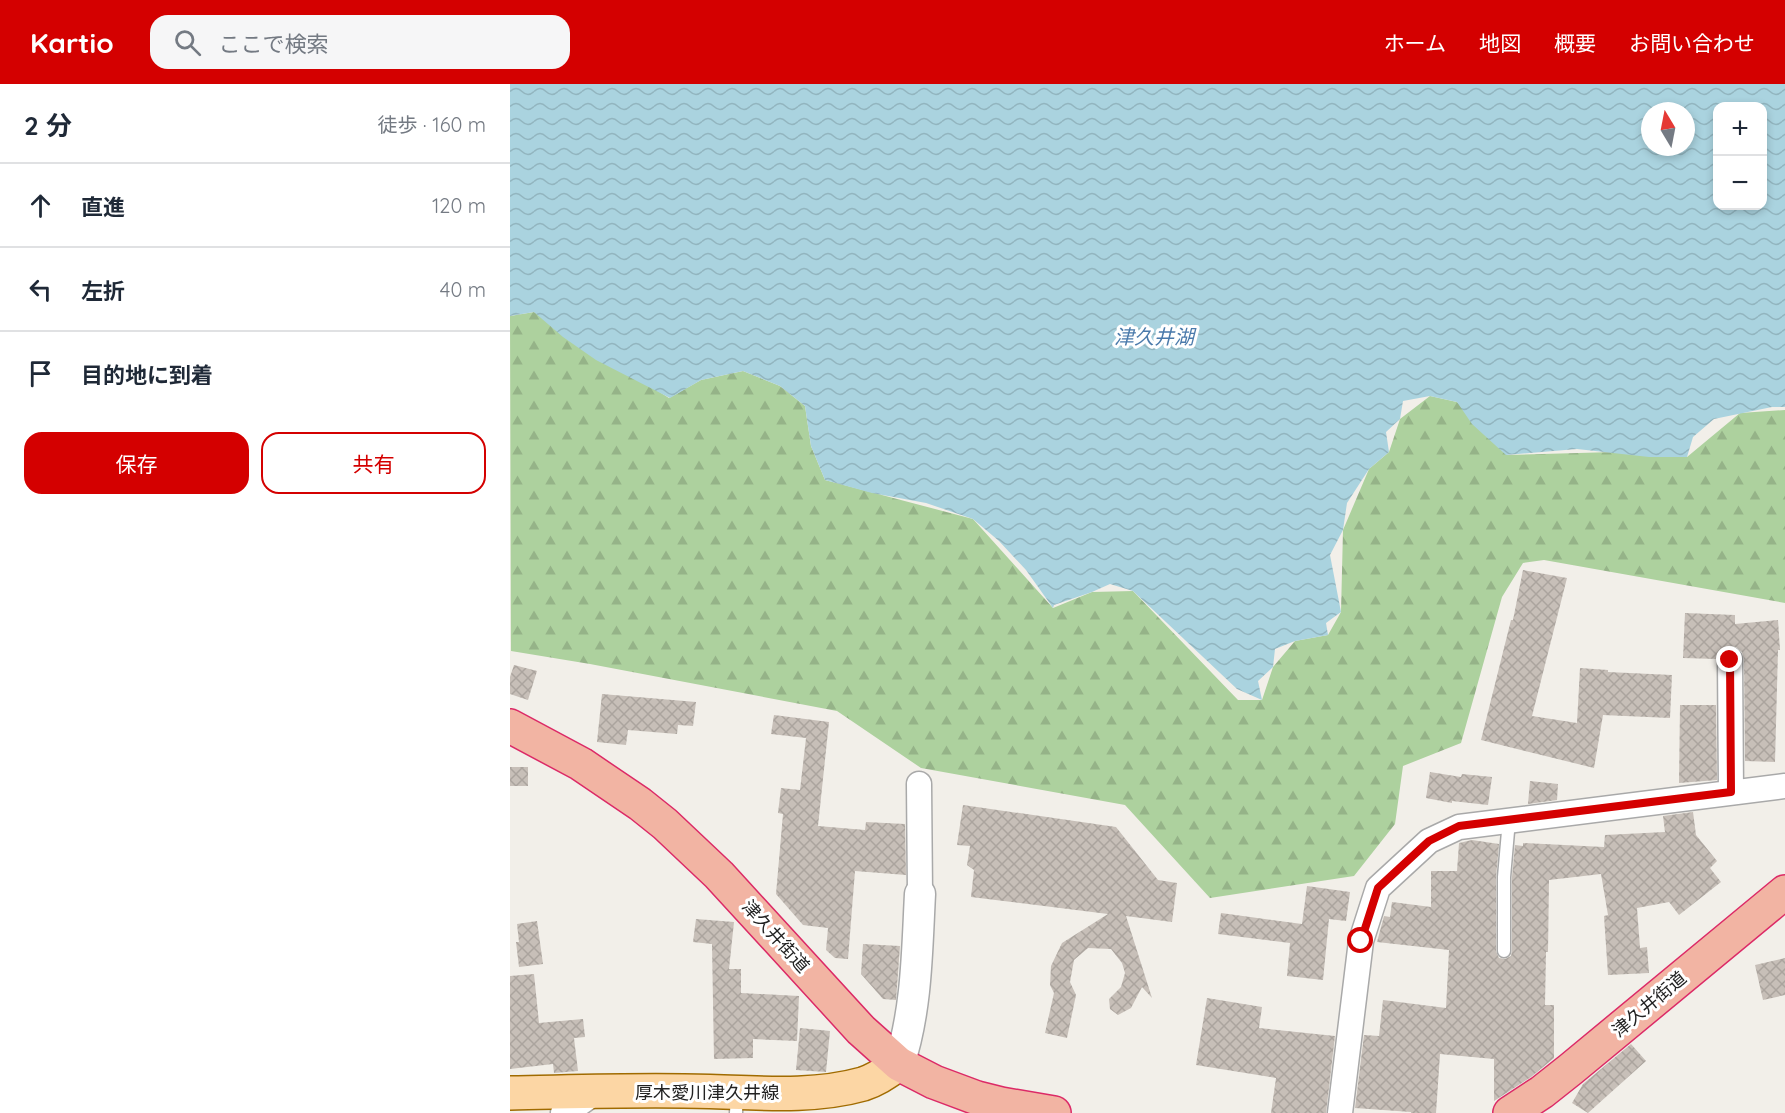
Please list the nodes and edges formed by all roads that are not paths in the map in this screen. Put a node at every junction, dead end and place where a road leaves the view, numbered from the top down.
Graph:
1 (1730, 660) dead end
2 (510, 726) edge
3 (919, 784) dead end
4 (1785, 786) edge
5 (1731, 792) junction
6 (1509, 820) junction
7 (1785, 892) edge
8 (920, 894) joint
9 (1504, 951) dead end
10 (899, 1064) junction
11 (596, 1092) junction
12 (510, 1093) edge
13 (736, 1102) edge
14 (563, 1113) edge
15 (1054, 1113) edge
16 (1340, 1113) edge
17 (1510, 1113) edge

1 - 5 street
2 - 10 highway, 津久井街道
3 - 8 street
4 - 5 street
5 - 6 street
6 - 9 lane
6 - 16 street
7 - 17 highway, 津久井街道
8 - 10 street
10 - 13 main road, 厚木愛川津久井線
10 - 15 highway, 津久井街道
11 - 12 main road, 厚木愛川津久井線
11 - 13 main road, 厚木愛川津久井線
11 - 14 street

